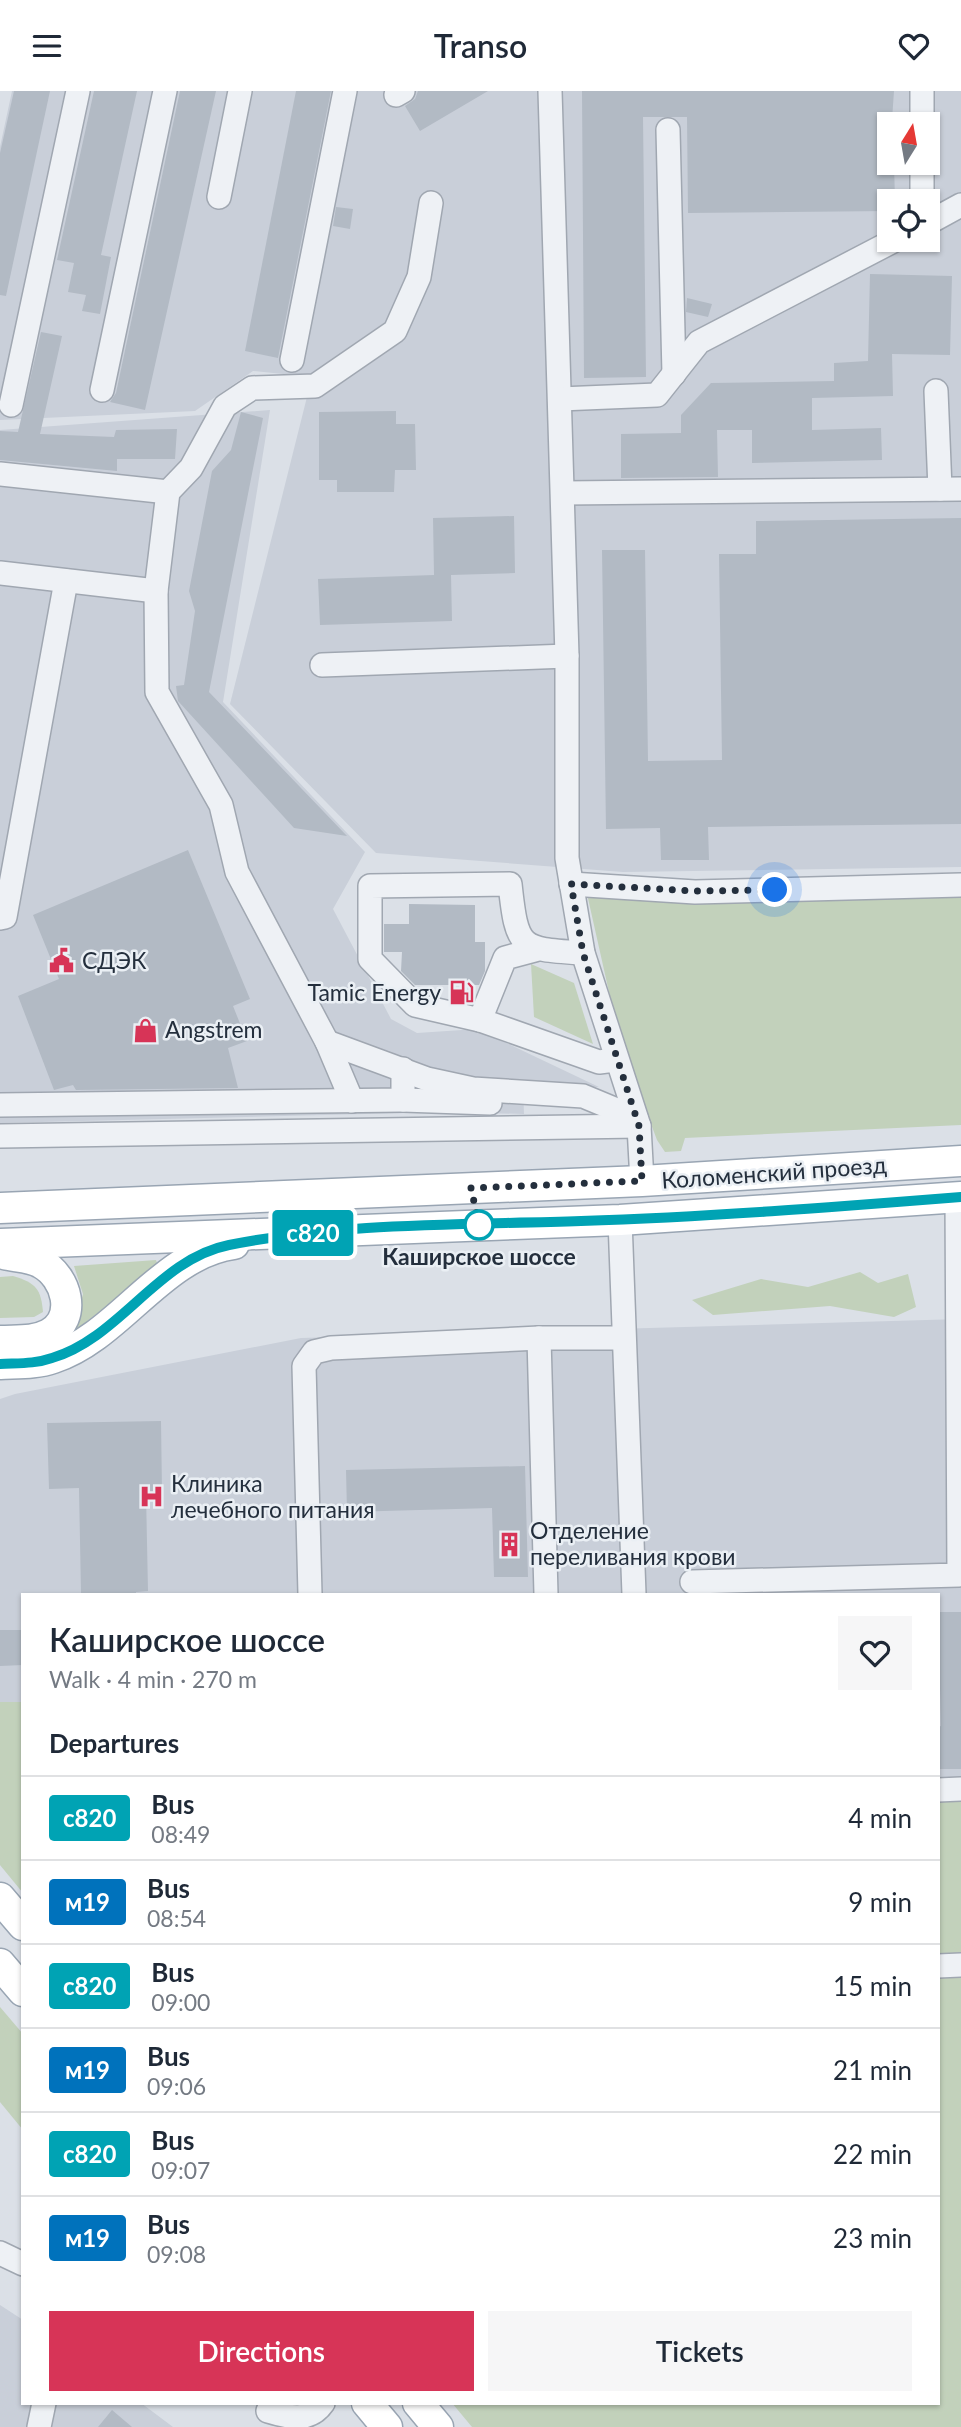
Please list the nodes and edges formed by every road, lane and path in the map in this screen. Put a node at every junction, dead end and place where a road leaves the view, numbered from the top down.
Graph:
1 (78, 91) edge
2 (165, 91) edge
3 (240, 91) edge
4 (345, 91) edge
5 (922, 91) edge
6 (551, 92) edge
7 (922, 112) edge
8 (668, 130) dead end
9 (219, 197) dead end
10 (431, 203) dead end
11 (961, 205) edge
12 (940, 216) edge
13 (877, 249) edge
14 (292, 360) dead end
15 (674, 374) junction
16 (102, 390) dead end
17 (936, 391) dead end
18 (560, 399) junction
19 (10, 405) dead end
20 (0, 474) edge
21 (951, 489) edge
22 (168, 492) junction
23 (563, 493) junction
24 (0, 573) edge
25 (66, 581) junction
26 (156, 591) junction
27 (567, 656) junction
28 (322, 665) dead end
29 (571, 884) junction
30 (961, 885) edge
31 (2, 924) edge
32 (534, 950) junction
33 (583, 953) junction
34 (480, 1020) junction
35 (327, 1042) junction
36 (615, 1060) junction
37 (403, 1069) junction
38 (1, 1099) edge
39 (403, 1100) junction
40 (352, 1101) junction
41 (637, 1122) junction
42 (0, 1136) edge
43 (961, 1161) edge
44 (642, 1181) junction
45 (959, 1197) edge
46 (0, 1208) edge
47 (620, 1220) junction
48 (334, 1231) junction
49 (0, 1244) edge
50 (0, 1254) edge
51 (539, 1338) junction
52 (623, 1338) junction
53 (0, 1341) edge
54 (0, 1364) edge
55 (692, 1582) dead end
56 (310, 1593) edge
57 (546, 1593) edge
58 (634, 1593) edge
59 (961, 1789) edge
60 (940, 1790) edge
61 (0, 1898) edge
62 (21, 1923) edge
63 (0, 1964) edge
64 (961, 1965) edge
65 (940, 1966) edge
66 (21, 1989) edge
67 (0, 2253) edge
68 (21, 2263) edge
69 (44, 2405) edge
70 (321, 2405) edge
71 (369, 2405) edge
72 (420, 2405) edge
73 (263, 2407) edge
74 (39, 2427) edge
75 (288, 2427) edge
76 (387, 2427) edge
77 (438, 2427) edge

1 - 19 street
2 - 16 street
3 - 9 street
4 - 14 street
5 - 7 street
6 - 18 street
8 - 15 street
10 - 22 street
11 - 12 street
13 - 15 street
15 - 18 street
17 - 21 street
18 - 23 street
20 - 22 street
21 - 23 street
22 - 26 street
23 - 27 street
24 - 25 street
25 - 26 street
25 - 31 street
26 - 35 street
27 - 28 street
27 - 29 street
29 - 30 street
29 - 33 street
32 - 33 street
32 - 34 street
32 - 34 street
33 - 36 street
34 - 36 street
35 - 37 street
35 - 40 street
36 - 41 street
37 - 39 street
37 - 41 street
38 - 40 street
39 - 40 street
39 - 41 street
41 - 42 street
41 - 44 street
43 - 44 main road, Коломенский проезд
44 - 46 main road, Коломенский проезд
45 - 47 main road, Коломенский проезд
45 - 55 street
47 - 48 main road, Коломенский проезд
47 - 52 street
48 - 49 main road, Коломенский проезд
48 - 54 main road
50 - 53 main road
51 - 52 street
51 - 56 street
51 - 57 street
52 - 58 street
59 - 60 street
61 - 62 main road
63 - 66 main road
64 - 65 street
67 - 68 street
69 - 74 street
70 - 73 street
71 - 76 main road
72 - 77 main road
73 - 75 street

